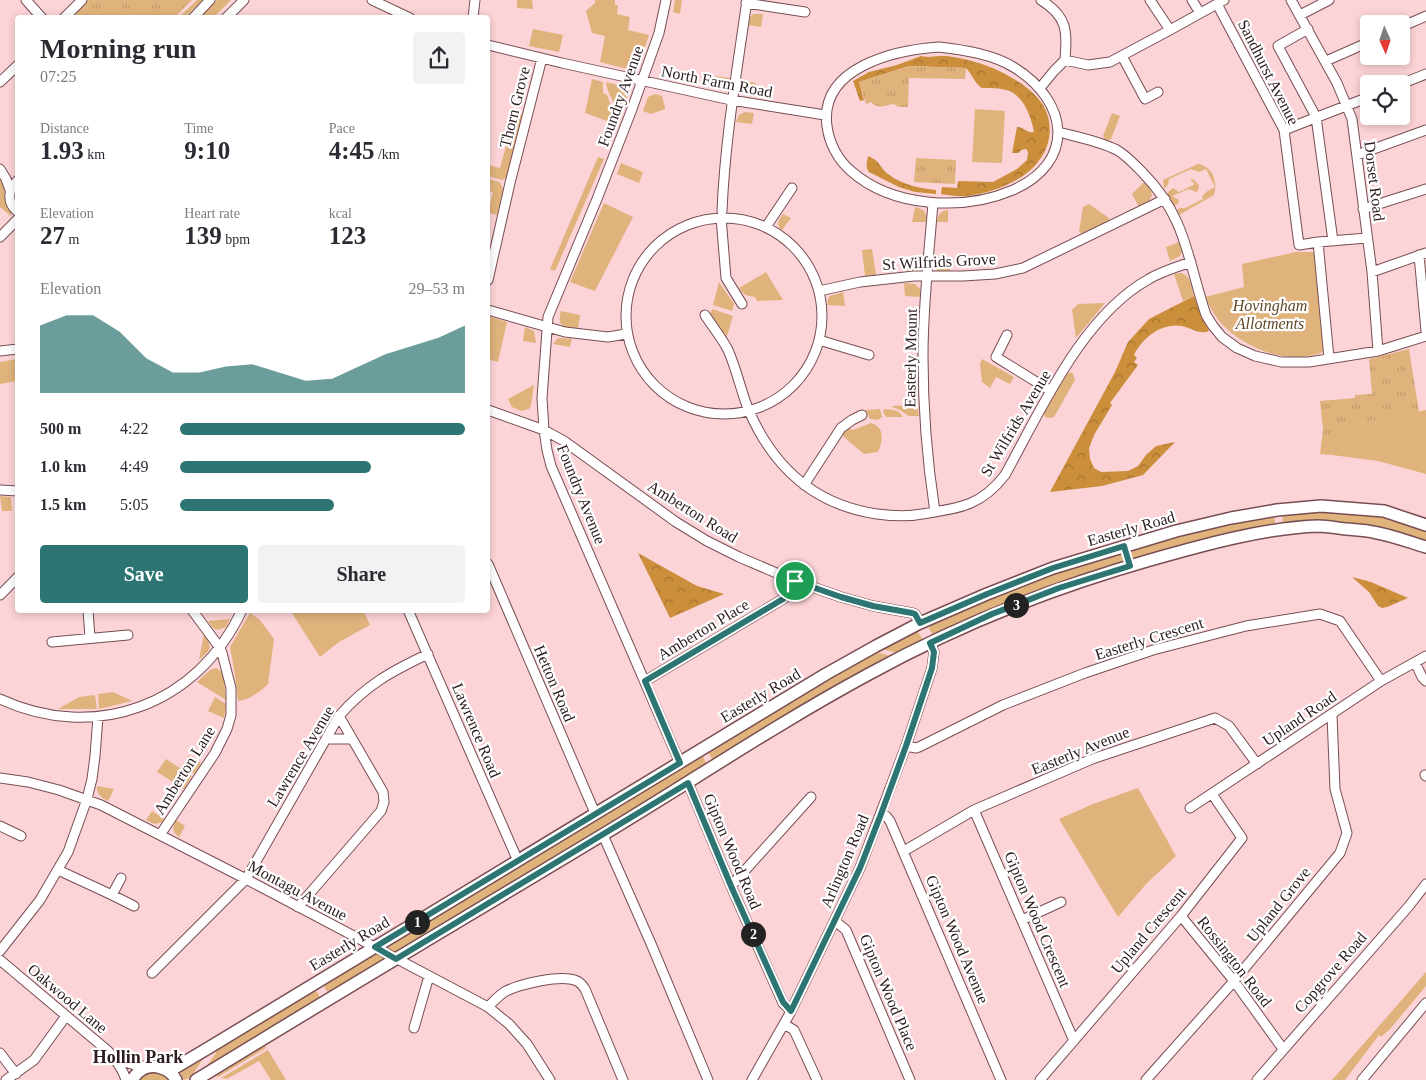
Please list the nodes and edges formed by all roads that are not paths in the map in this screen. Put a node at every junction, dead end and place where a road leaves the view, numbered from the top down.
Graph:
1 (26, 0) edge
2 (82, 0) edge
3 (210, 0) edge
4 (244, 0) edge
5 (475, 0) edge
6 (666, 0) edge
7 (1041, 0) edge
8 (1150, 0) edge
9 (1192, 0) edge
10 (1291, 0) edge
11 (1329, 0) edge
12 (374, 1) edge
13 (746, 2) edge
14 (1220, 2) edge
15 (805, 12) dead end
16 (1200, 13) junction
17 (39, 15) edge
18 (67, 15) edge
19 (196, 15) edge
20 (229, 15) edge
21 (404, 15) edge
22 (473, 15) edge
23 (1300, 15) junction
24 (1426, 16) edge
25 (1410, 23) edge
26 (1308, 29) junction
27 (1170, 30) junction
28 (490, 45) edge
29 (1360, 46) edge
30 (1122, 56) junction
31 (542, 58) junction
32 (1065, 60) junction
33 (1326, 61) junction
34 (15, 68) edge
35 (1426, 74) edge
36 (1410, 80) edge
37 (642, 81) junction
38 (0, 82) edge
39 (1040, 88) junction
40 (1158, 92) dead end
41 (731, 100) junction
42 (1360, 101) edge
43 (1347, 106) junction
44 (825, 115) junction
45 (1316, 117) junction
46 (1284, 130) junction
47 (1426, 130) edge
48 (1058, 132) junction
49 (1357, 155) junction
50 (0, 169) edge
51 (15, 175) edge
52 (15, 184) edge
53 (792, 188) dead end
54 (1426, 189) edge
55 (10, 190) junction
56 (1165, 199) junction
57 (933, 203) junction
58 (15, 209) edge
59 (1364, 209) junction
60 (721, 214) junction
61 (15, 222) edge
62 (766, 227) junction
63 (0, 237) edge
64 (1367, 238) junction
65 (1333, 241) junction
66 (1318, 242) junction
67 (1423, 254) edge
68 (1191, 262) junction
69 (490, 271) edge
70 (1372, 272) junction
71 (927, 276) junction
72 (819, 292) junction
73 (742, 304) dead end
74 (490, 311) edge
75 (705, 315) dead end
76 (547, 328) junction
77 (1426, 331) edge
78 (626, 334) junction
79 (1007, 336) dead end
80 (1426, 336) edge
81 (820, 340) junction
82 (15, 349) edge
83 (0, 351) edge
84 (1378, 351) junction
85 (869, 356) dead end
86 (1329, 358) junction
87 (1052, 391) junction
88 (490, 411) edge
89 (749, 411) junction
90 (862, 415) dead end
91 (544, 430) junction
92 (804, 485) junction
93 (0, 490) edge
94 (15, 491) edge
95 (1277, 510) junction
96 (935, 512) junction
97 (1426, 525) edge
98 (1280, 530) junction
99 (1124, 546) junction
100 (1426, 548) edge
101 (1130, 566) junction
102 (490, 569) edge
103 (15, 580) edge
104 (795, 581) junction
105 (0, 596) edge
106 (88, 613) edge
107 (194, 613) edge
108 (240, 613) edge
109 (409, 613) edge
110 (920, 623) junction
111 (128, 635) dead end
112 (90, 638) junction
113 (52, 642) dead end
114 (930, 643) junction
115 (220, 648) junction
116 (428, 654) junction
117 (1426, 656) edge
118 (1415, 662) junction
119 (645, 681) junction
120 (1382, 681) junction
121 (1426, 681) edge
122 (0, 699) edge
123 (1332, 715) junction
124 (339, 716) junction
125 (98, 717) junction
126 (326, 739) junction
127 (352, 739) junction
128 (906, 746) junction
129 (680, 763) junction
130 (1257, 764) junction
131 (0, 778) edge
132 (688, 783) junction
133 (1212, 794) junction
134 (811, 797) dead end
135 (86, 799) junction
136 (1190, 808) dead end
137 (974, 810) junction
138 (595, 813) junction
139 (881, 814) junction
140 (0, 826) edge
141 (160, 835) junction
142 (603, 835) junction
143 (21, 836) dead end
144 (904, 850) junction
145 (518, 861) junction
146 (58, 870) junction
147 (122, 878) dead end
148 (246, 880) junction
149 (1426, 884) edge
150 (731, 886) junction
151 (112, 895) junction
152 (1061, 902) dead end
153 (134, 906) dead end
154 (298, 907) junction
155 (1181, 916) junction
156 (1022, 920) junction
157 (835, 921) junction
158 (375, 947) junction
159 (0, 951) edge
160 (396, 959) junction
161 (0, 960) edge
162 (152, 973) dead end
163 (429, 976) junction
164 (316, 982) junction
165 (1234, 982) junction
166 (328, 1000) junction
167 (1426, 1003) edge
168 (488, 1007) junction
169 (791, 1011) junction
170 (66, 1016) junction
171 (784, 1024) junction
172 (414, 1028) dead end
173 (1074, 1040) junction
174 (1283, 1049) junction
175 (0, 1052) edge
176 (117, 1060) junction
177 (150, 1067) junction
178 (167, 1070) junction
179 (16, 1074) junction
180 (6, 1080) edge
181 (126, 1080) edge
182 (132, 1080) edge
183 (176, 1080) edge
184 (196, 1080) edge
185 (550, 1080) edge
186 (623, 1080) edge
187 (708, 1080) edge
188 (752, 1080) edge
189 (816, 1080) edge
190 (910, 1080) edge
191 (1001, 1080) edge
192 (1040, 1080) edge
193 (1146, 1080) edge
194 (1256, 1080) edge
195 (1362, 1080) edge

1 - 17 street
2 - 18 street
3 - 19 street
4 - 20 street
5 - 22 street
6 - 37 street, Foundry Avenue
7 - 32 street
8 - 27 street
9 - 16 street
10 - 23 street, Dorset Road
11 - 23 street
12 - 21 street
13 - 15 street
13 - 41 street
14 - 16 street
14 - 46 street, Sandhurst Avenue
16 - 27 street
23 - 26 street, Dorset Road
24 - 25 street
26 - 33 street, Dorset Road
26 - 45 street
27 - 30 street
28 - 31 street, North Farm Road
29 - 33 street
30 - 32 street
30 - 40 street
31 - 37 street, North Farm Road
31 - 69 street, Thorn Grove
32 - 39 street
33 - 43 street, Dorset Road
34 - 38 street
35 - 36 street
37 - 41 street, North Farm Road
37 - 76 street, Foundry Avenue
39 - 44 street
39 - 48 street
41 - 44 street, North Farm Road
41 - 60 street
42 - 43 street
43 - 45 street
43 - 49 street, Dorset Road
44 - 57 street
45 - 46 street
45 - 65 street
46 - 66 street, Sandhurst Avenue
47 - 49 street
48 - 56 street
48 - 57 street
49 - 59 street, Dorset Road
50 - 51 street
50 - 55 street
52 - 55 street
53 - 62 street
54 - 59 street
55 - 58 street
56 - 68 street
56 - 71 street, St Wilfrids Grove
57 - 71 street, Easterly Mount
59 - 64 street, Dorset Road
60 - 62 street
60 - 73 street
60 - 78 street
61 - 63 street
62 - 72 street
64 - 65 street
64 - 70 street, Dorset Road
65 - 66 street
66 - 86 street
67 - 70 street
67 - 77 street
68 - 86 street
68 - 87 street, St Wilfrids Avenue
70 - 84 street, Dorset Road
71 - 72 street, St Wilfrids Grove
71 - 96 street, Easterly Mount
72 - 81 street
74 - 76 street
75 - 89 street, St Wilfrids Avenue
76 - 78 street
76 - 91 street, Foundry Avenue
78 - 89 street
79 - 87 street
80 - 84 street
81 - 85 street
81 - 89 street
82 - 83 street
84 - 86 street
87 - 96 street, St Wilfrids Avenue
88 - 91 street, Amberton Road
89 - 92 street, St Wilfrids Avenue
90 - 92 street
91 - 104 street, Amberton Road
91 - 119 street, Foundry Avenue
92 - 96 street, St Wilfrids Avenue
93 - 94 street
95 - 97 main road, Easterly Road
95 - 98 main road
95 - 99 main road, Easterly Road
98 - 100 main road
98 - 101 main road
99 - 101 main road
99 - 110 main road, Easterly Road
101 - 114 main road
102 - 138 street, Hetton Road
103 - 105 street
104 - 110 street, Amberton Road
104 - 119 street, Amberton Place
106 - 112 street
107 - 115 street, Amberton Lane
108 - 115 street
109 - 116 street, Lawrence Road
110 - 129 main road, Easterly Road
111 - 112 street
112 - 113 street
114 - 128 street, Arlington Road
114 - 132 main road
115 - 125 street
115 - 141 street, Amberton Lane
116 - 124 street, Lawrence Avenue
116 - 145 street, Lawrence Road
117 - 118 street, Upland Road
118 - 120 street, Upland Road
118 - 121 street
119 - 129 street, Foundry Avenue
120 - 123 street, Upland Road
120 - 128 street, Easterly Crescent
122 - 125 street
123 - 130 street, Upland Road
123 - 165 street, Upland Grove
124 - 126 street, Lawrence Avenue
124 - 127 street
125 - 135 street
126 - 127 street
126 - 148 street, Lawrence Avenue
127 - 154 street
128 - 139 street, Arlington Road
129 - 138 main road, Easterly Road
130 - 133 street, Upland Road
130 - 137 street, Easterly Avenue
131 - 135 street, Montagu Avenue
132 - 142 main road
132 - 150 street, Gipton Wood Road
133 - 136 street, Upland Road
133 - 155 street, Upland Crescent
134 - 150 street
135 - 141 street, Montagu Avenue
135 - 146 street
137 - 144 street, Easterly Avenue
137 - 156 street, Gipton Wood Crescent
138 - 145 main road, Easterly Road
139 - 144 street, Gipton Wood Avenue
139 - 157 street, Arlington Road
140 - 143 street
141 - 148 street, Montagu Avenue
142 - 160 main road
142 - 187 street
144 - 191 street, Gipton Wood Avenue
145 - 158 main road, Easterly Road
146 - 151 street
146 - 159 street
147 - 151 street
148 - 154 street, Montagu Avenue
148 - 162 street, Lawrence Avenue
149 - 174 street, Copgrove Road
150 - 169 street, Gipton Wood Road
151 - 153 street
152 - 156 street
154 - 158 street, Montagu Avenue
155 - 165 street, Rossington Road
155 - 173 street, Upland Crescent
156 - 173 street, Gipton Wood Crescent
157 - 169 street, Arlington Road
157 - 190 street, Gipton Wood Place
158 - 160 street, Montagu Avenue
158 - 164 main road, Easterly Road
160 - 163 street, Montagu Avenue
160 - 166 main road
161 - 170 street, Oakwood Lane
163 - 168 street, Montagu Avenue
163 - 172 street
164 - 166 main road
164 - 178 main road, Easterly Road
165 - 174 street, Rossington Road
165 - 193 street, Upland Grove
166 - 184 main road
167 - 195 street
168 - 185 street, Montagu Avenue
168 - 186 street
169 - 171 street, Arlington Road
170 - 176 street, Oakwood Lane
170 - 179 street
171 - 188 street, Arlington Road
171 - 189 street
173 - 192 street, Upland Crescent
174 - 194 street, Copgrove Road
175 - 179 street
176 - 177 street, Oakwood Lane
176 - 181 street, Oakwood Lane
177 - 178 main road
177 - 182 main road
178 - 183 main road
179 - 180 street

